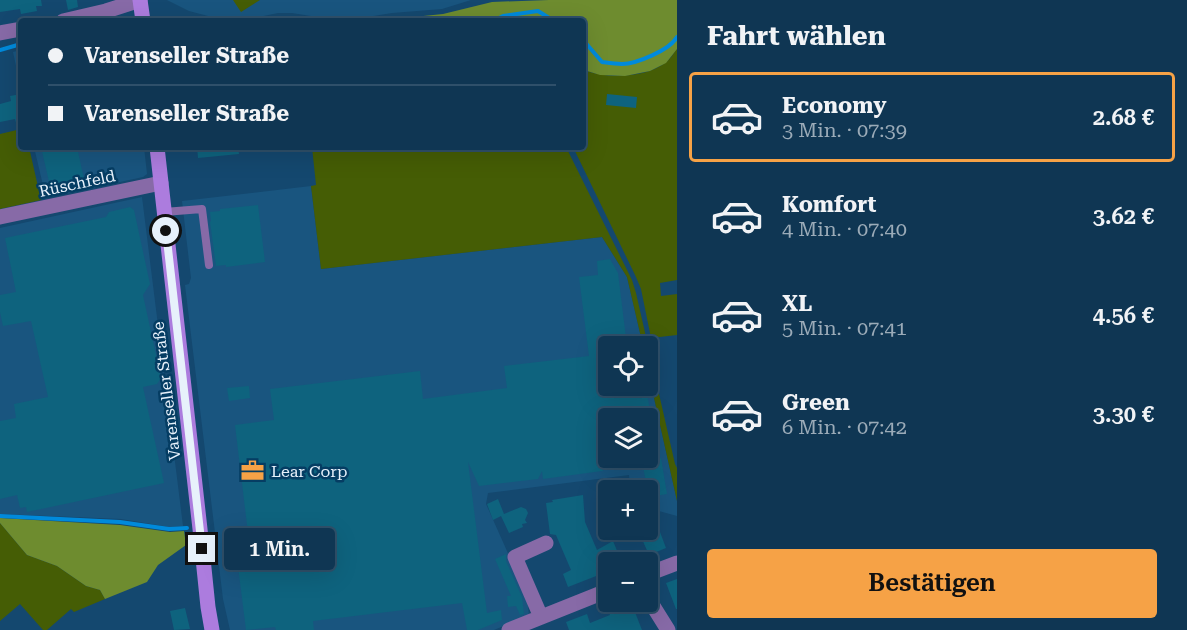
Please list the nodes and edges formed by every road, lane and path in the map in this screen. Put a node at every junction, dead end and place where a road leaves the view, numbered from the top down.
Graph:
1 (141, 8) edge
2 (76, 18) edge
3 (18, 30) edge
4 (0, 33) edge
5 (157, 150) edge
6 (161, 183) junction
7 (164, 212) junction
8 (0, 218) edge
9 (209, 265) dead end
10 (546, 543) dead end
11 (677, 563) edge
12 (658, 570) edge
13 (598, 594) edge
14 (657, 612) edge
15 (541, 617) junction
16 (212, 630) edge
17 (509, 630) edge
18 (668, 630) edge

1 - 2 street
3 - 4 street
5 - 6 main road, Varenseller Straße
6 - 7 main road, Varenseller Straße
6 - 8 street, Rüschfeld
7 - 9 lane
7 - 16 main road, Varenseller Straße
10 - 15 street
11 - 12 street
13 - 15 street
14 - 18 street
15 - 17 street

